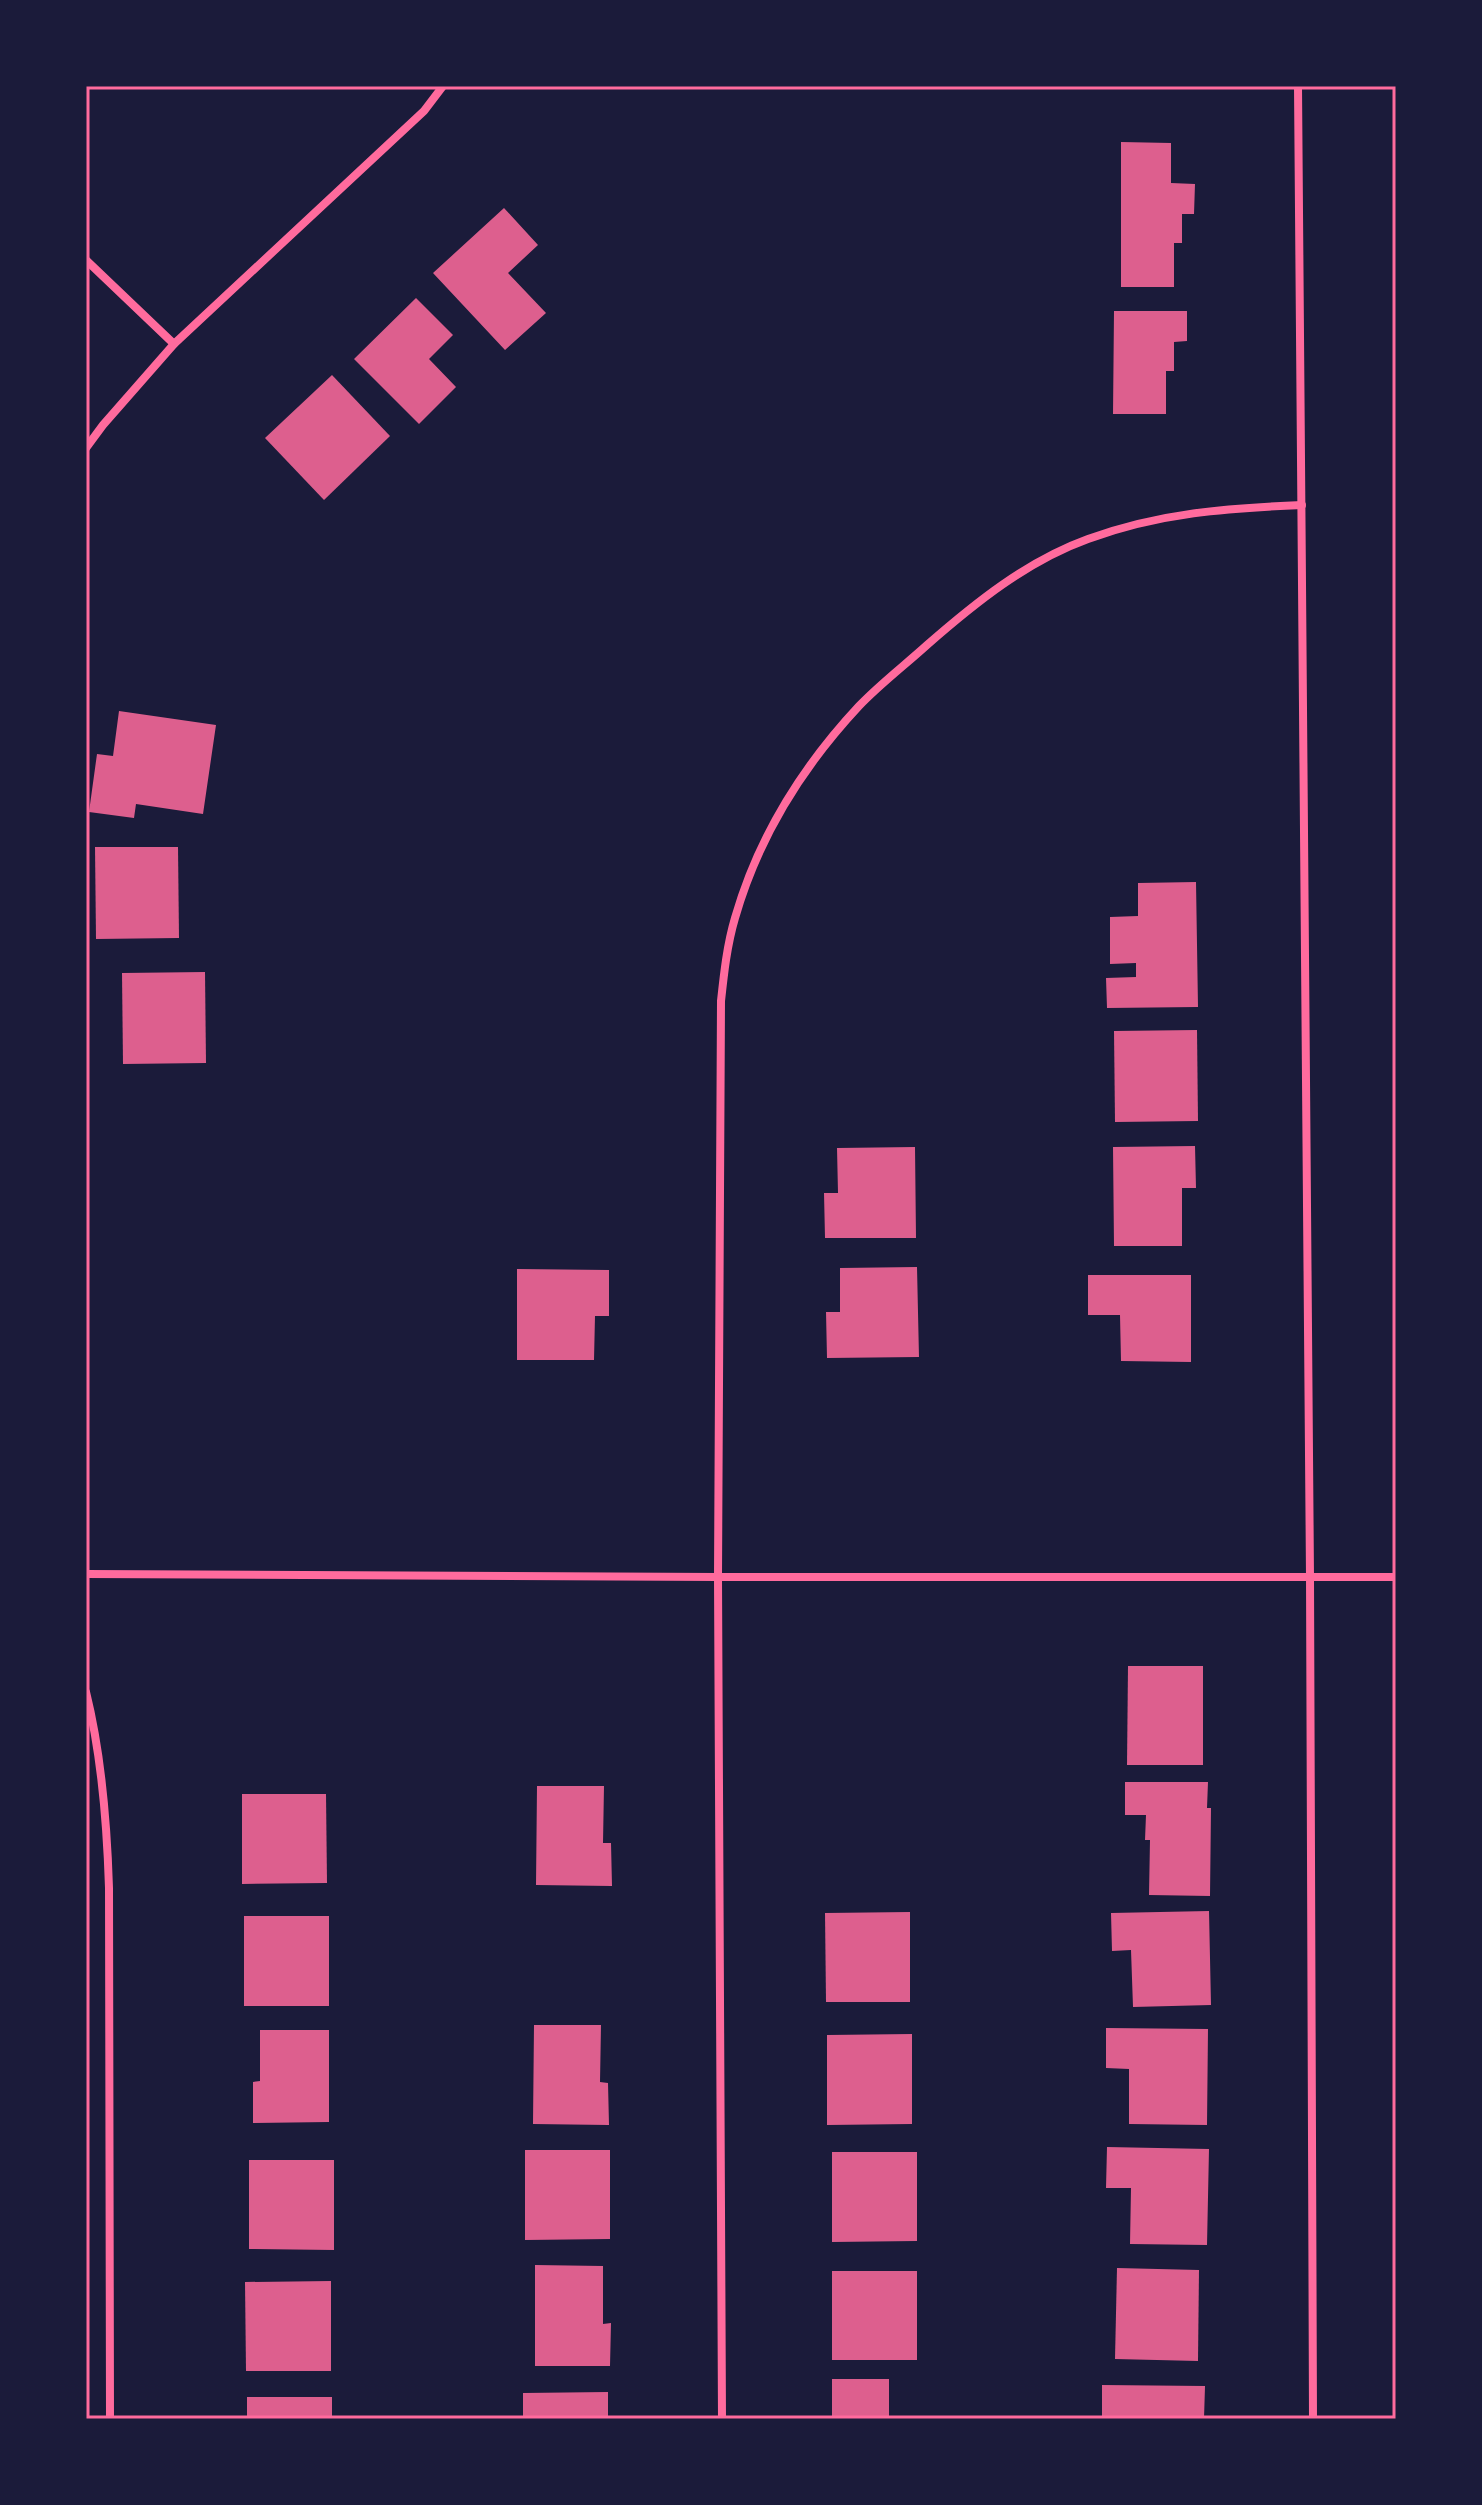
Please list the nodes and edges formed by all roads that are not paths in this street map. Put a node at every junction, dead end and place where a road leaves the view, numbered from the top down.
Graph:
1 (443, 86) edge
2 (1298, 86) edge
3 (86, 260) edge
4 (174, 344) junction
5 (86, 448) edge
6 (1302, 505) junction
7 (86, 1574) edge
8 (718, 1577) junction
9 (1310, 1577) junction
10 (1396, 1577) edge
11 (86, 1692) edge
12 (110, 2419) edge
13 (722, 2419) edge
14 (1313, 2419) edge

1 - 4 street
2 - 6 street
3 - 4 street
4 - 5 street
6 - 8 street
6 - 9 street
7 - 8 street
8 - 9 street
8 - 13 street
9 - 10 street
9 - 14 street
11 - 12 street

